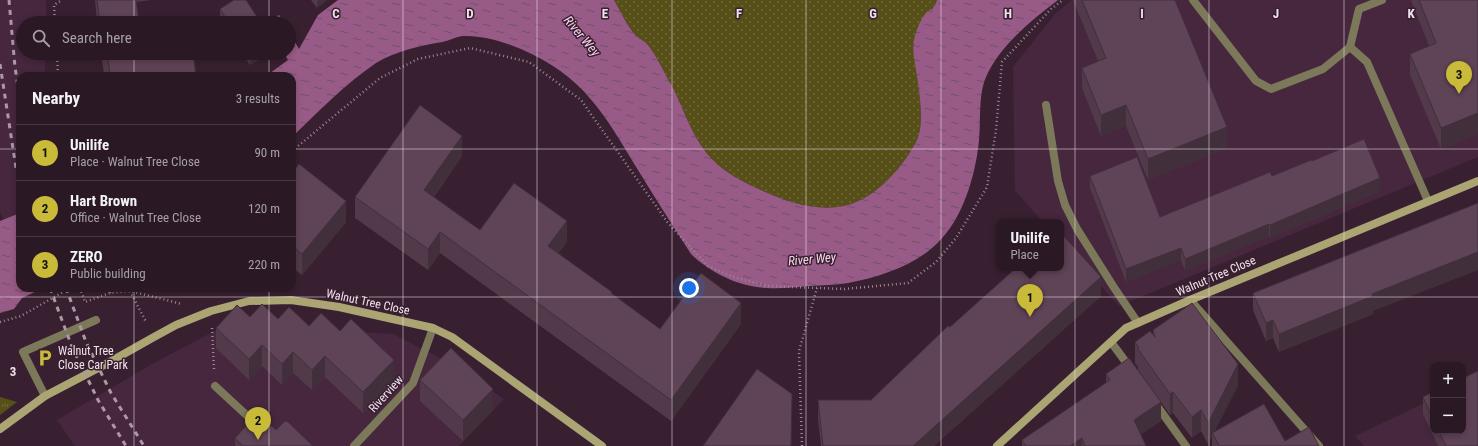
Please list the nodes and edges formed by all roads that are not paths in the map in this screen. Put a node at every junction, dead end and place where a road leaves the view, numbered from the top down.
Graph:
1 (1193, 0) edge
2 (1382, 0) edge
3 (1350, 47) junction
4 (1046, 104) dead end
5 (1478, 181) edge
6 (1428, 201) junction
7 (1190, 300) junction
8 (96, 320) dead end
9 (1138, 323) junction
10 (433, 328) junction
11 (1111, 342) junction
12 (1134, 374) edge
13 (215, 386) road end
14 (1148, 393) edge
15 (46, 396) junction
16 (2, 428) edge
17 (268, 428) edge
18 (354, 446) edge
19 (602, 446) edge
20 (997, 446) edge
21 (1186, 446) edge
22 (1319, 446) edge

1 - 3 lane
2 - 3 lane
3 - 6 lane
4 - 9 lane
5 - 6 street, Walnut Tree Close
6 - 7 street, Walnut Tree Close
7 - 9 street, Walnut Tree Close
7 - 22 lane
8 - 15 lane
9 - 11 street, Walnut Tree Close
10 - 15 street, Walnut Tree Close
10 - 18 lane, Riverview
10 - 19 street, Walnut Tree Close
11 - 12 lane
11 - 20 street, Walnut Tree Close
13 - 17 lane
14 - 21 lane
15 - 16 street, Walnut Tree Close

